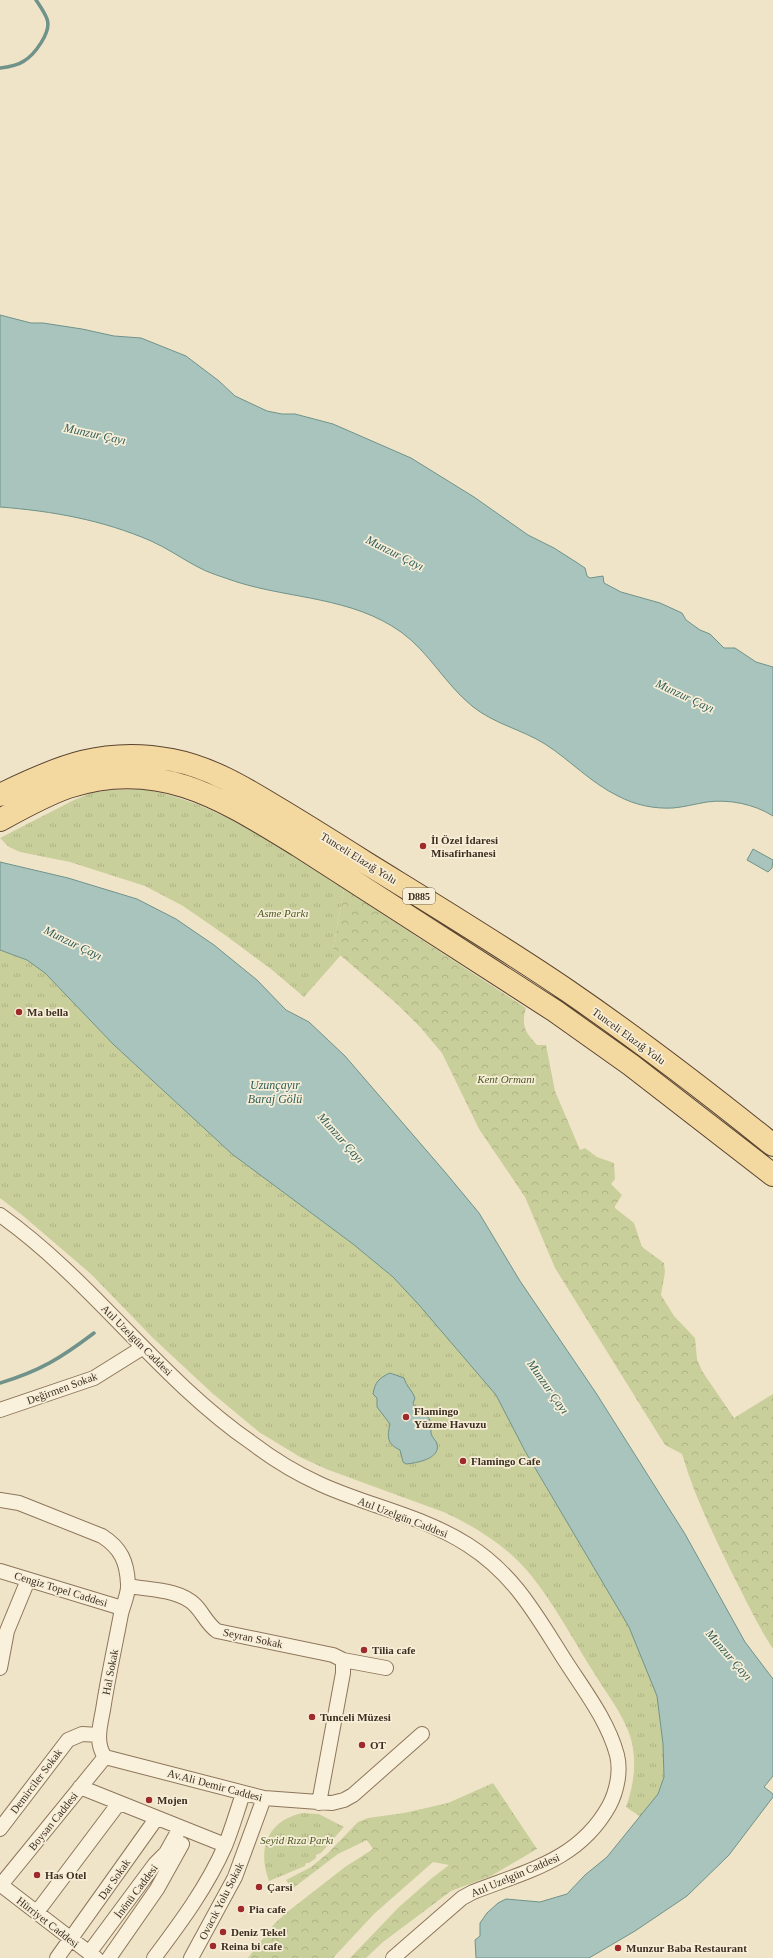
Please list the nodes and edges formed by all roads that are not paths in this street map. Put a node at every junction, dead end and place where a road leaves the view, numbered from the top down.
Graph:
1 (0, 795) edge
2 (0, 820) edge
3 (773, 1145) edge
4 (773, 1175) edge
5 (0, 1215) edge
6 (142, 1348) junction
7 (0, 1410) edge
8 (0, 1500) edge
9 (0, 1571) edge
10 (28, 1580) junction
11 (129, 1586) junction
12 (122, 1608) junction
13 (343, 1660) junction
14 (0, 1668) edge
15 (386, 1668) dead end
16 (422, 1734) dead end
17 (99, 1735) junction
18 (105, 1757) junction
19 (80, 1787) junction
20 (243, 1794) junction
21 (264, 1798) junction
22 (318, 1802) junction
23 (119, 1803) junction
24 (156, 1819) junction
25 (0, 1828) edge
26 (184, 1830) junction
27 (225, 1845) junction
28 (0, 1886) edge
29 (36, 1912) junction
30 (71, 1939) junction
31 (93, 1956) edge
32 (57, 1958) edge
33 (109, 1958) edge
34 (154, 1958) edge
35 (191, 1958) edge
36 (393, 1958) edge

1 - 3 main road, Tunceli Elazığ Yolu / D885
2 - 4 main road, Tunceli Elazığ Yolu / D885
5 - 6 street, Atıl Uzelgün Caddesi
6 - 7 street, Değirmen Sokak
6 - 36 street, Atıl Uzelgün Caddesi
8 - 11 street
9 - 10 street, Cengiz Topel Caddesi
10 - 12 street, Cengiz Topel Caddesi
10 - 14 street
11 - 12 street, Hal Sokak
11 - 13 street, Seyran Sokak
12 - 17 street, Hal Sokak
13 - 15 street, Seyran Sokak
13 - 22 street
16 - 22 street, Av.Ali Demir Caddesi
17 - 18 street, Hal Sokak
17 - 25 street, Demirciler Sokak
18 - 19 street, Boysan Caddesi
18 - 20 street, Av.Ali Demir Caddesi
19 - 23 street
19 - 28 street, Boysan Caddesi
20 - 21 street, Av.Ali Demir Caddesi
20 - 27 street
21 - 22 street, Av.Ali Demir Caddesi
21 - 35 street, Ovacık Yolu Sokak
23 - 24 street
23 - 29 street
24 - 26 street
24 - 30 street, Dar Sokak
26 - 27 street
26 - 31 street, İnönü Caddesi
26 - 33 street, İnönü Caddesi
27 - 34 street
28 - 29 street, Hürriyet Caddesi
29 - 30 street, Hürriyet Caddesi
30 - 31 street, Hürriyet Caddesi
30 - 32 street, Dar Sokak

